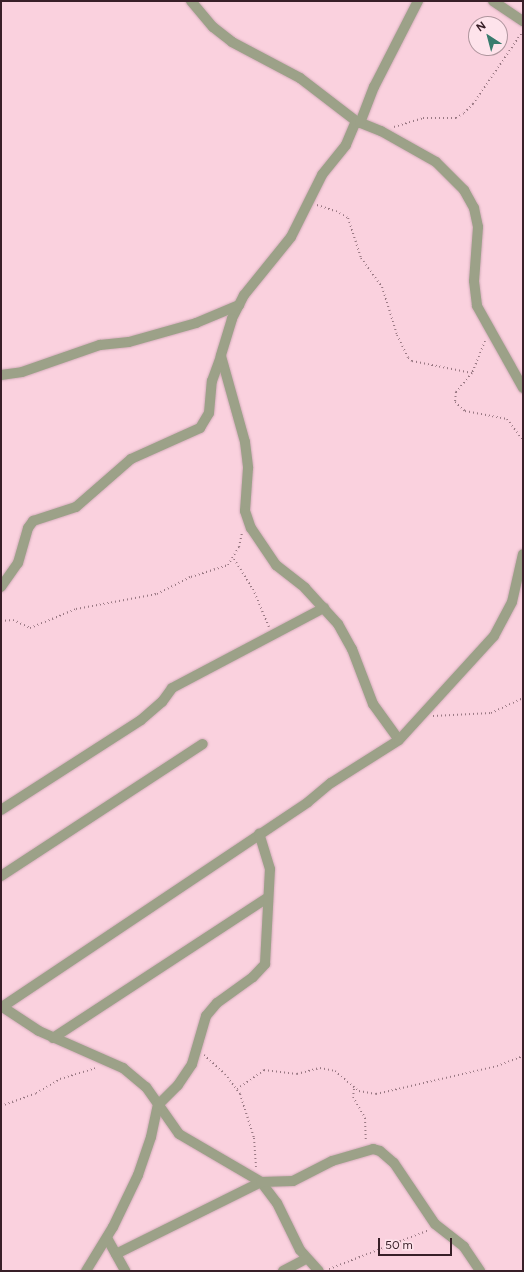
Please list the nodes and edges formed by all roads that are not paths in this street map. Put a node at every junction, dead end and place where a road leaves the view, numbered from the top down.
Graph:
1 (191, 1) edge
2 (418, 1) edge
3 (493, 1) edge
4 (523, 21) edge
5 (358, 122) junction
6 (239, 306) junction
7 (221, 356) junction
8 (1, 375) edge
9 (523, 388) edge
10 (523, 554) edge
11 (1, 587) edge
12 (324, 608) junction
13 (399, 740) junction
14 (204, 744) dead end
15 (1, 810) edge
16 (259, 834) junction
17 (1, 876) edge
18 (267, 898) junction
19 (2, 1006) edge
20 (53, 1038) junction
21 (158, 1105) junction
22 (259, 1180) junction
23 (107, 1238) junction
24 (116, 1254) junction
25 (306, 1260) junction
26 (86, 1271) edge
27 (125, 1271) edge
28 (283, 1271) edge
29 (319, 1271) edge
30 (480, 1271) edge

1 - 5 street
2 - 5 street
3 - 4 street
5 - 6 street
5 - 9 street
6 - 7 street
6 - 8 street
7 - 11 street
7 - 12 street
10 - 13 street
12 - 13 street
12 - 15 street
13 - 16 street
14 - 17 street
16 - 18 street
16 - 19 street
18 - 20 street
18 - 21 street
19 - 20 street
20 - 21 street
21 - 22 street
21 - 23 street
22 - 24 street
22 - 25 street
22 - 30 street
23 - 24 street
23 - 26 street
24 - 27 street
25 - 28 street
25 - 29 street

